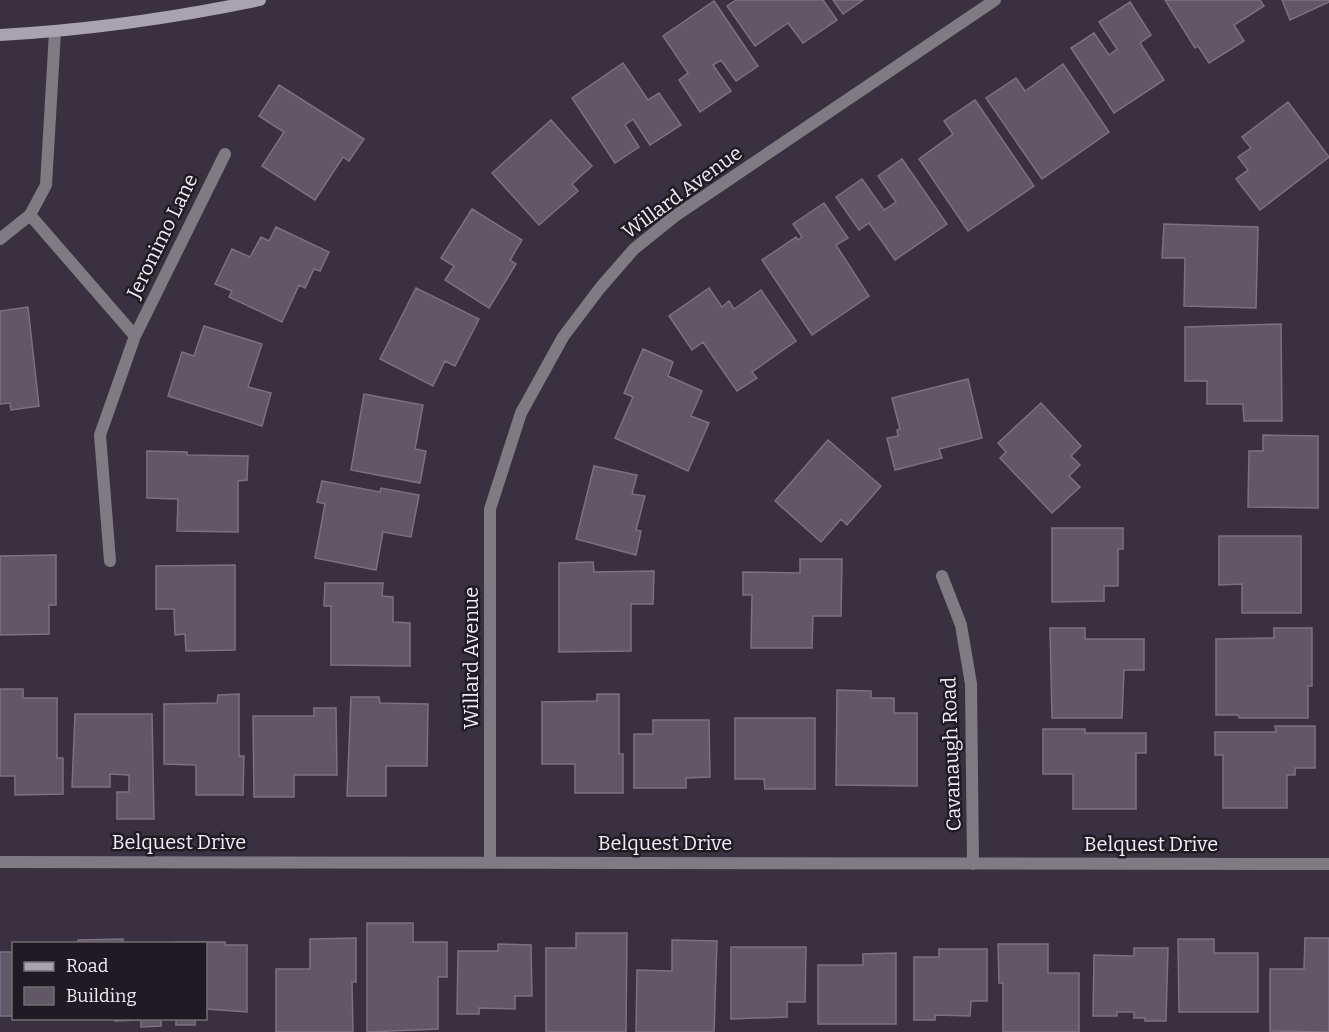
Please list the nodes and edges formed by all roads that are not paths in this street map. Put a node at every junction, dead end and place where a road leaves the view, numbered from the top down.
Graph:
1 (260, 0) edge
2 (995, 0) edge
3 (55, 32) junction
4 (0, 36) edge
5 (225, 154) dead end
6 (30, 215) junction
7 (0, 239) edge
8 (135, 336) junction
9 (110, 561) dead end
10 (942, 576) dead end
11 (0, 861) edge
12 (490, 862) junction
13 (974, 864) junction
14 (1329, 864) edge

1 - 3 main road
2 - 12 street, Willard Avenue
3 - 4 main road
3 - 6 street
5 - 8 street, Jeronimo Lane
6 - 7 street
6 - 8 street, Jeronimo Lane
8 - 9 street, Jeronimo Lane
10 - 13 street, Cavanaugh Road
11 - 12 street, Belquest Drive
12 - 13 street, Belquest Drive
13 - 14 street, Belquest Drive

